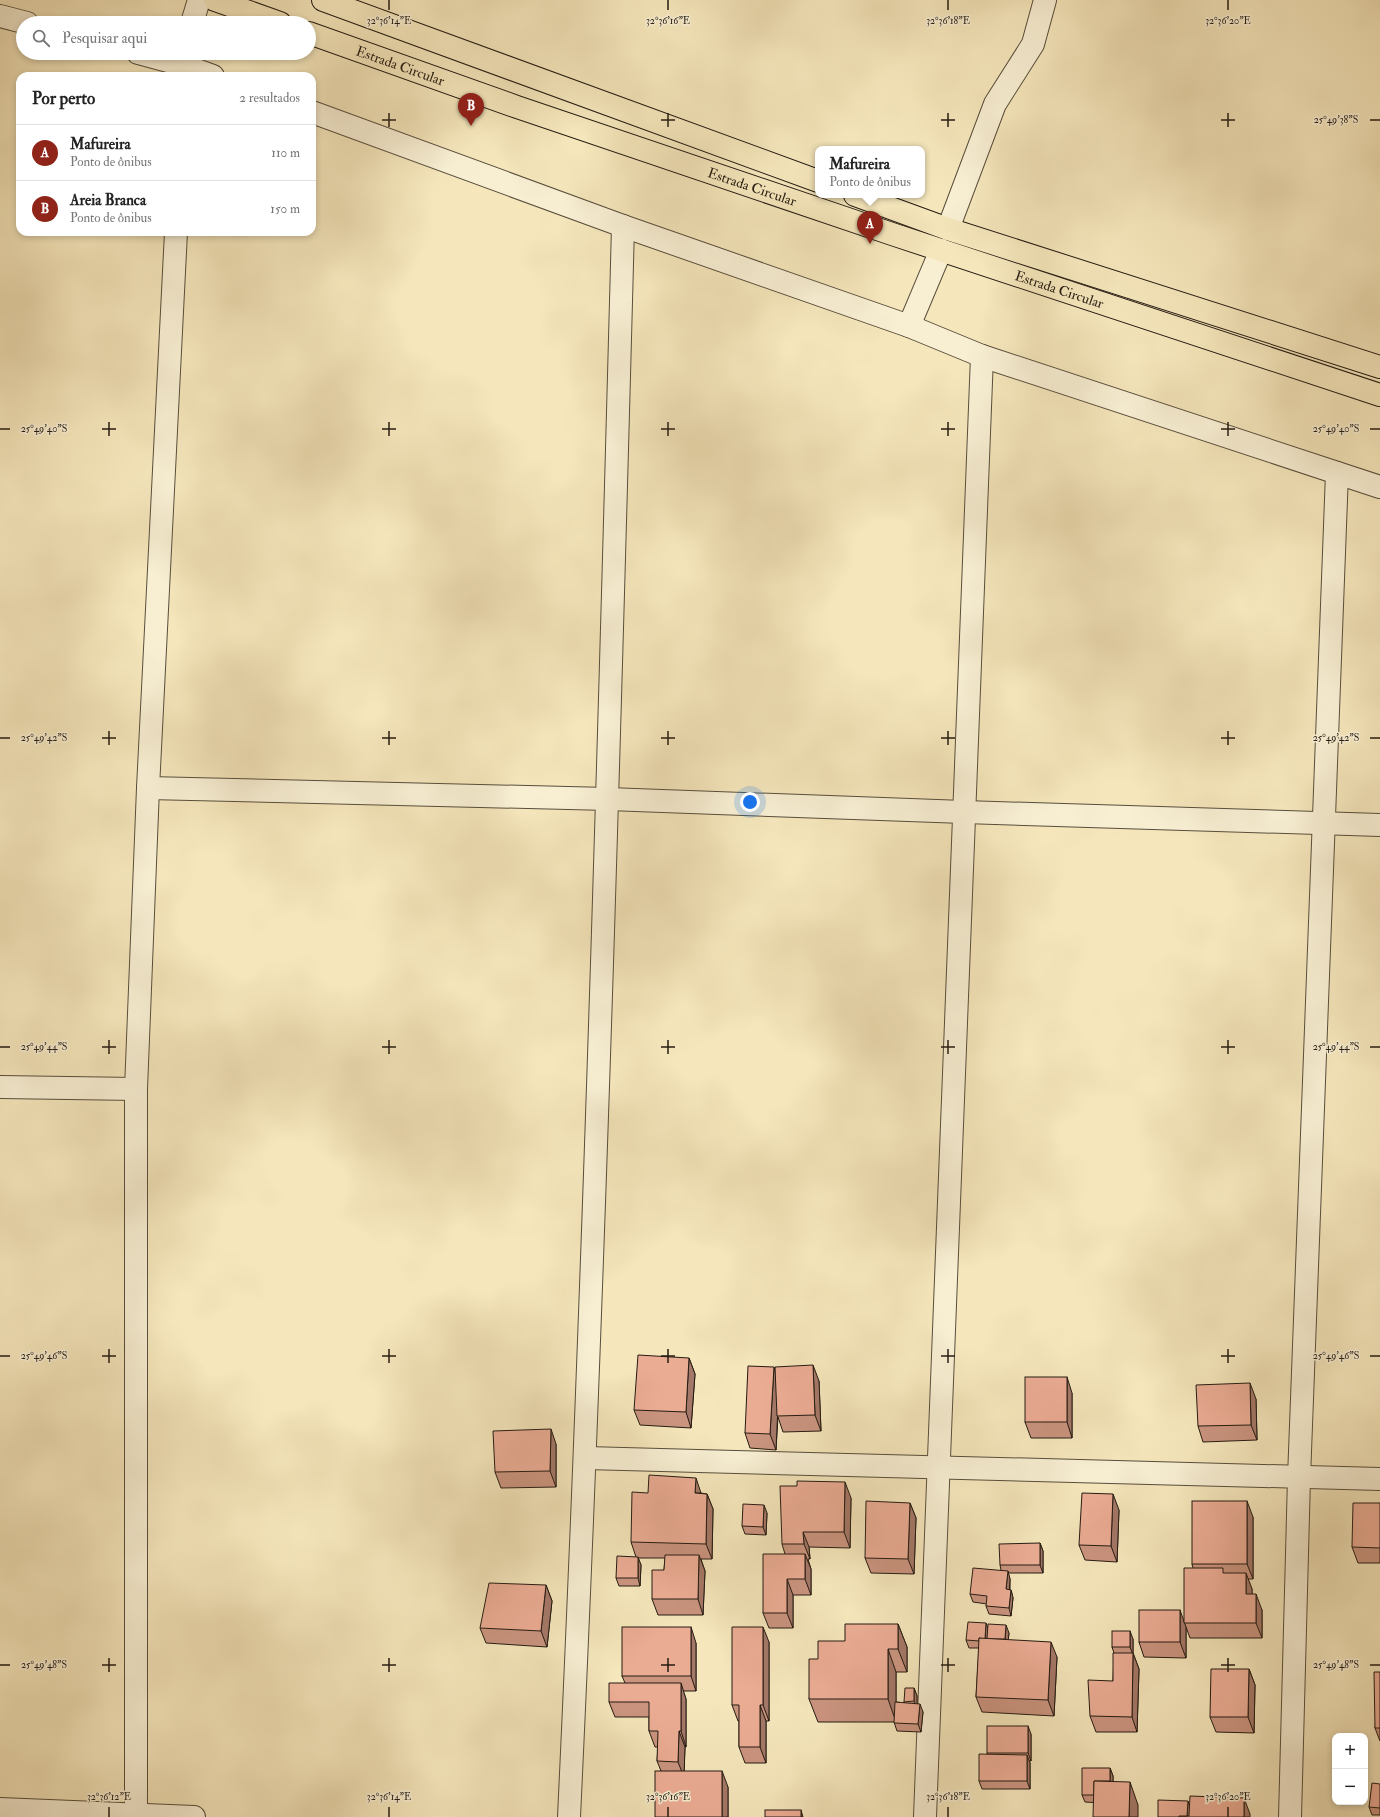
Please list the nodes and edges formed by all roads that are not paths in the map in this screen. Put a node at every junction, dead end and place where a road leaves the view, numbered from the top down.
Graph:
1 (199, 0) edge
2 (215, 0) edge
3 (323, 0) edge
4 (1046, 0) edge
5 (0, 16) edge
6 (194, 16) edge
7 (260, 16) edge
8 (16, 20) edge
9 (316, 35) edge
10 (166, 60) edge
11 (186, 65) edge
12 (203, 72) edge
13 (316, 113) edge
14 (815, 181) edge
15 (863, 198) edge
16 (623, 226) junction
17 (948, 229) junction
18 (176, 236) edge
19 (941, 250) junction
20 (909, 326) junction
21 (982, 356) junction
22 (1380, 367) edge
23 (1380, 395) edge
24 (1337, 473) junction
25 (1380, 487) edge
26 (148, 788) junction
27 (608, 798) junction
28 (964, 812) junction
29 (1324, 822) junction
30 (1380, 825) edge
31 (0, 1087) edge
32 (136, 1089) junction
33 (586, 1458) junction
34 (939, 1468) junction
35 (1299, 1478) junction
36 (1380, 1479) edge
37 (0, 1809) edge
38 (136, 1816) edge
39 (194, 1817) edge
40 (569, 1817) edge
41 (925, 1817) edge
42 (1290, 1817) edge

1 - 6 street
2 - 7 main road
3 - 14 main road, Estrada Circular
4 - 17 street
5 - 8 street
9 - 19 main road, Estrada Circular
10 - 11 street
11 - 12 street
13 - 16 street
15 - 17 main road, Estrada Circular
16 - 20 street
16 - 27 street
17 - 22 main road, Estrada Circular
18 - 26 street
19 - 20 street
19 - 23 main road, Estrada Circular
20 - 21 street
21 - 24 street
21 - 28 street
24 - 25 street
24 - 29 street
26 - 27 street
26 - 32 street
27 - 28 street
27 - 33 street
28 - 29 street
28 - 34 street
29 - 30 street
29 - 35 street
31 - 32 street
32 - 38 street
33 - 34 street
33 - 40 street
34 - 35 street
34 - 41 street
35 - 36 street
35 - 42 street
37 - 38 street
38 - 39 street

